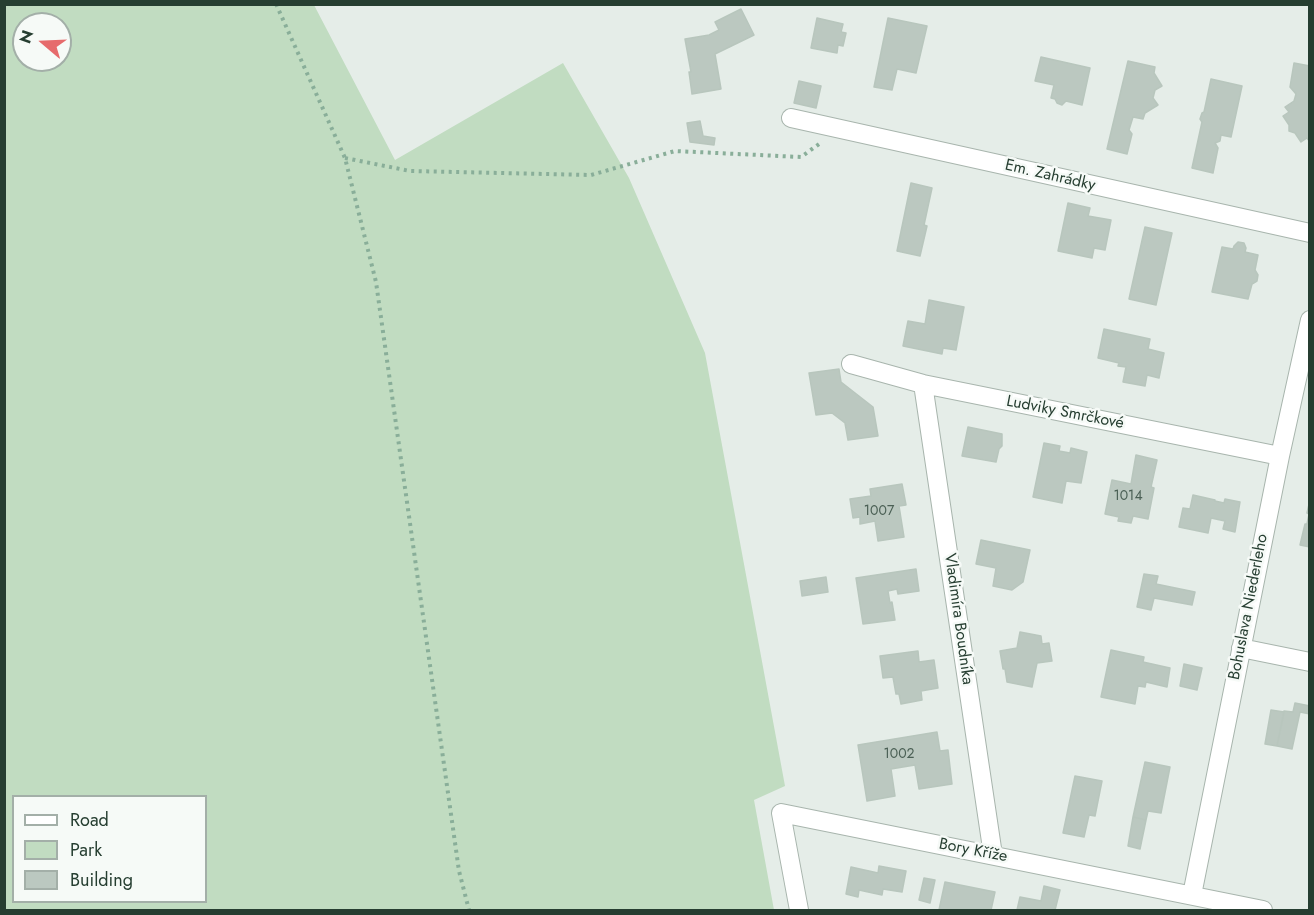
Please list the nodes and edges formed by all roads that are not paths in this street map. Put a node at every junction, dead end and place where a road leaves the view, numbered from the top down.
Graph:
1 (791, 118) dead end
2 (1310, 233) edge
3 (1310, 320) edge
4 (851, 364) dead end
5 (923, 384) junction
6 (1280, 456) junction
7 (1241, 648) junction
8 (1310, 662) edge
9 (993, 855) junction
10 (1192, 895) junction
11 (799, 910) edge
12 (1263, 910) edge

1 - 2 street, Em. Zahrádky
3 - 6 street, Bohuslava Niederleho
4 - 5 street, Ludviky Smrčkové
5 - 6 street, Ludviky Smrčkové
5 - 9 street, Vladimíra Boudníka
6 - 7 street, Bohuslava Niederleho
7 - 8 street
7 - 10 street, Bohuslava Niederleho
9 - 10 street, Bory Kříže
9 - 11 street, Bory Kříže
10 - 12 street, Bory Kříže

